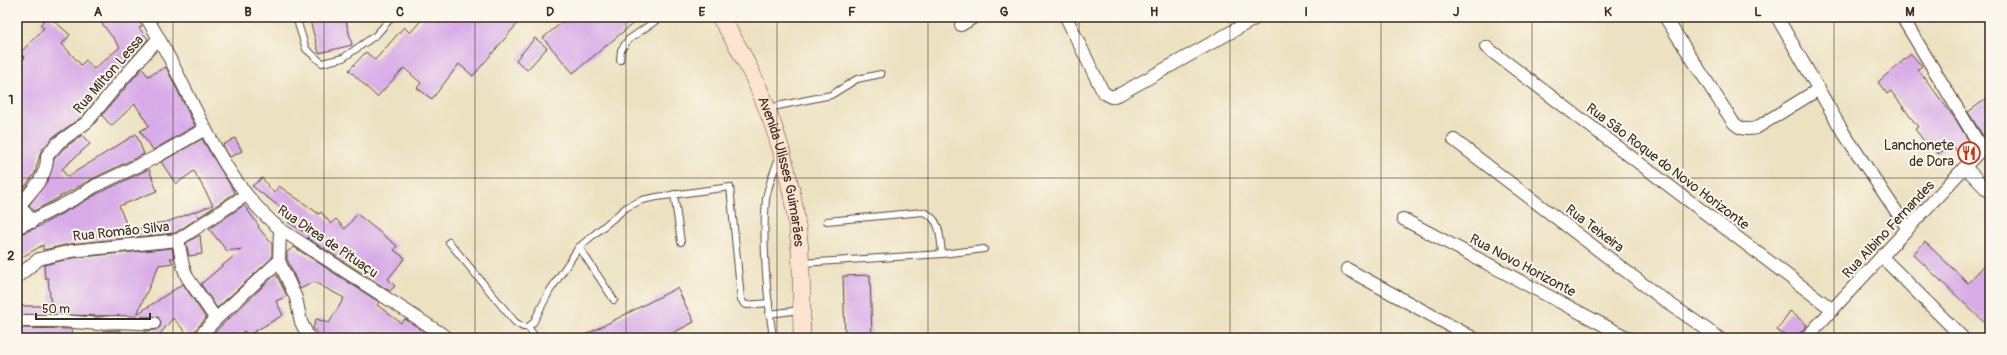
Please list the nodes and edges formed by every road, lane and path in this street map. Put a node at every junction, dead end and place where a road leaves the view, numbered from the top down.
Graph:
1 (146, 17) edge
2 (296, 17) edge
3 (392, 17) edge
4 (661, 17) edge
5 (720, 17) edge
6 (974, 17) edge
7 (1066, 17) edge
8 (1258, 17) edge
9 (1665, 17) edge
10 (1777, 17) edge
11 (1902, 17) edge
12 (961, 25) dead end
13 (159, 38) junction
14 (1486, 46) dead end
15 (620, 60) dead end
16 (881, 74) dead end
17 (1819, 89) junction
18 (768, 108) junction
19 (205, 129) junction
20 (1454, 140) dead end
21 (1986, 145) edge
22 (782, 149) junction
23 (1966, 168) junction
24 (1990, 193) edge
25 (674, 194) junction
26 (246, 195) junction
27 (1403, 219) dead end
28 (827, 221) dead end
29 (32, 222) junction
30 (17, 228) edge
31 (280, 229) junction
32 (1908, 229) junction
33 (178, 240) junction
34 (449, 242) dead end
35 (681, 242) dead end
36 (579, 247) junction
37 (984, 249) dead end
38 (942, 254) junction
39 (1882, 257) junction
40 (279, 261) junction
41 (801, 263) junction
42 (1347, 269) dead end
43 (17, 277) edge
44 (614, 300) dead end
45 (769, 303) junction
46 (801, 309) junction
47 (1833, 310) junction
48 (769, 314) junction
49 (216, 319) junction
50 (17, 321) edge
51 (154, 323) dead end
52 (528, 327) junction
53 (198, 338) edge
54 (309, 338) edge
55 (448, 338) edge
56 (536, 338) edge
57 (773, 338) edge
58 (802, 338) edge
59 (1473, 338) edge
60 (1628, 338) edge
61 (1719, 338) edge
62 (1806, 338) edge
63 (1963, 338) edge

1 - 13 street, Rua Direa de Pituaçu
2 - 3 lane
4 - 15 lane
5 - 18 main road, Avenida Ulisses Guimarães
6 - 12 street
7 - 8 street
9 - 17 street
10 - 17 street
11 - 21 street
13 - 19 street, Rua Direa de Pituaçu
13 - 29 street, Rua Milton Lessa
14 - 47 street, Rua São Roque do Novo Horizonte
16 - 18 lane
17 - 32 street
18 - 22 main road, Avenida Ulisses Guimarães
19 - 26 street, Rua Direa de Pituaçu
19 - 29 street
20 - 61 street, Rua Teixeira
21 - 23 street, Rua Albino Fernandes
22 - 41 main road, Avenida Ulisses Guimarães
22 - 45 lane
23 - 24 street
23 - 32 street, Rua Albino Fernandes
25 - 35 lane
25 - 36 lane
25 - 45 lane
26 - 31 street, Rua Direa de Pituaçu
26 - 33 street, Rua Romão Silva
27 - 60 street, Rua Novo Horizonte
28 - 38 lane
29 - 30 street
31 - 40 street
31 - 55 street, Rua Direa de Pituaçu
32 - 39 street, Rua Albino Fernandes
33 - 43 street, Rua Romão Silva
33 - 49 street
34 - 52 lane
36 - 44 lane
36 - 52 lane
37 - 38 lane
38 - 41 lane
39 - 47 street, Rua Albino Fernandes
39 - 63 street
40 - 49 street
40 - 54 street
41 - 46 main road, Avenida Ulisses Guimarães
42 - 59 street
45 - 48 lane
46 - 48 lane
46 - 58 main road, Avenida Ulisses Guimarães
47 - 62 street, Rua Albino Fernandes
48 - 57 lane
49 - 53 street
50 - 51 street
52 - 56 lane

